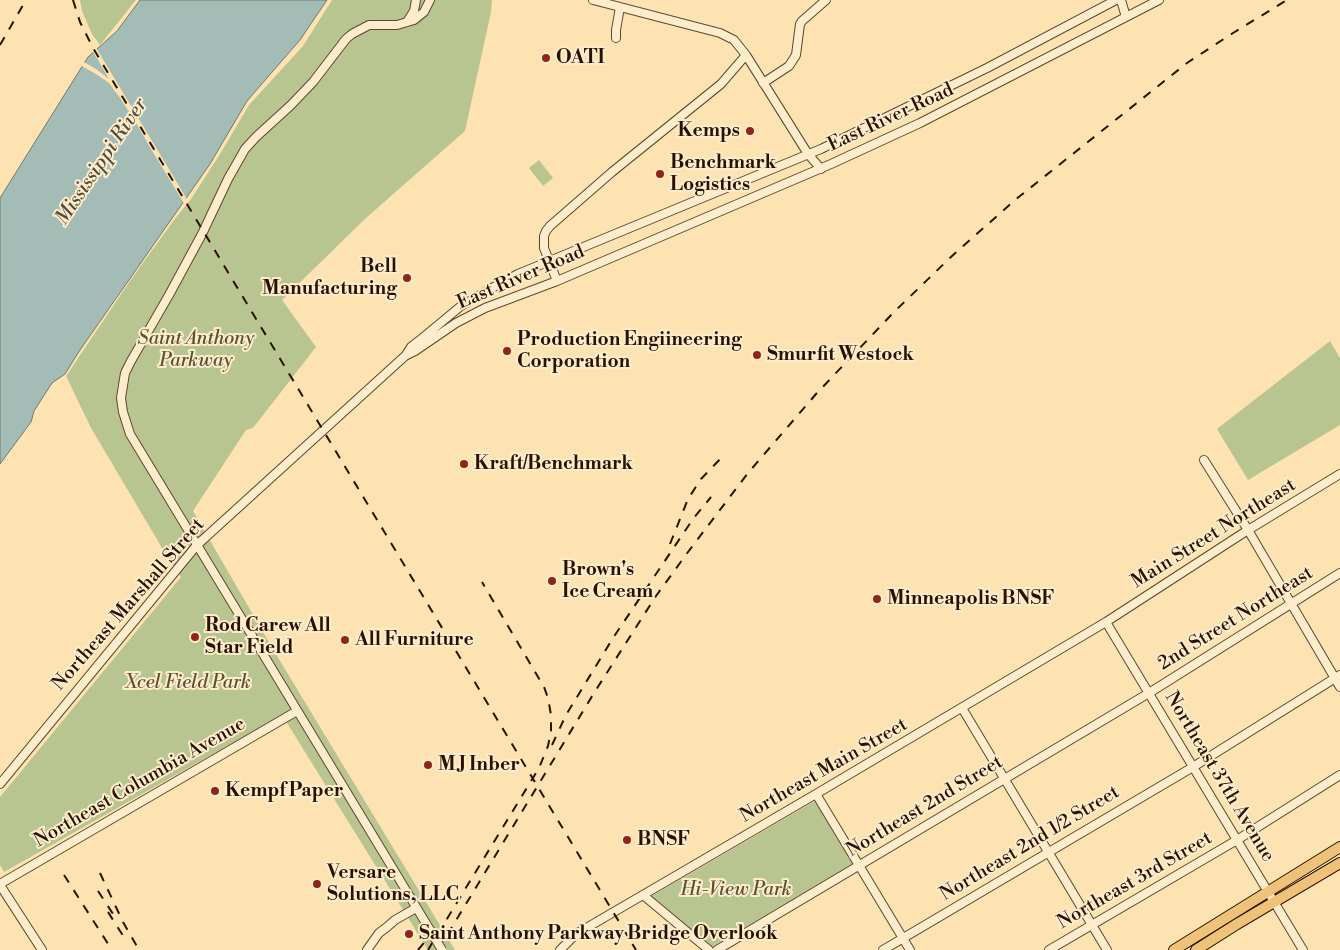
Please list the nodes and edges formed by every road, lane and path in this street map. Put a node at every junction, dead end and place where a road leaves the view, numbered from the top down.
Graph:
1 (416, 0) edge
2 (430, 0) edge
3 (593, 0) edge
4 (826, 0) edge
5 (1116, 0) edge
6 (1121, 0) edge
7 (1159, 0) edge
8 (620, 7) junction
9 (1126, 18) junction
10 (407, 22) junction
11 (616, 38) dead end
12 (746, 55) junction
13 (763, 83) junction
14 (808, 154) junction
15 (821, 169) junction
16 (549, 261) junction
17 (557, 281) junction
18 (405, 356) junction
19 (1204, 460) dead end
20 (1340, 474) edge
21 (1248, 530) junction
22 (197, 545) junction
23 (1340, 573) edge
24 (1291, 603) junction
25 (1106, 622) junction
26 (1337, 676) edge
27 (1340, 686) edge
28 (1149, 693) junction
29 (962, 708) junction
30 (297, 711) junction
31 (1193, 766) junction
32 (1340, 776) edge
33 (1004, 779) junction
34 (0, 784) edge
35 (816, 794) junction
36 (1237, 840) junction
37 (1340, 847) edge
38 (1048, 852) junction
39 (1340, 863) edge
40 (859, 865) junction
41 (0, 885) edge
42 (1268, 891) junction
43 (643, 895) junction
44 (1274, 902) junction
45 (416, 908) junction
46 (1092, 925) junction
47 (903, 938) junction
48 (42, 950) edge
49 (367, 950) edge
50 (442, 950) edge
51 (560, 950) edge
52 (709, 950) edge
53 (717, 950) edge
54 (883, 950) edge
55 (910, 950) edge
56 (1049, 950) edge
57 (1107, 950) edge
58 (1174, 950) edge
59 (1196, 950) edge
60 (1303, 950) edge

1 - 10 street
2 - 10 street
3 - 8 street
4 - 13 street
5 - 14 street, East River Road
6 - 9 street
7 - 9 street, East River Road
8 - 11 street
8 - 12 street
9 - 15 street, East River Road
10 - 22 street
12 - 13 street
12 - 16 street
13 - 14 street
14 - 15 street
14 - 16 street, East River Road
15 - 17 street, East River Road
16 - 17 street
16 - 18 street, East River Road
17 - 18 street, East River Road
18 - 22 street, Northeast Marshall Street
19 - 21 street
20 - 21 street, Main Street Northeast
21 - 24 street
21 - 25 street, Main Street Northeast
22 - 30 street
22 - 34 street, Northeast Marshall Street
23 - 24 street, 2nd Street Northeast
24 - 26 street
24 - 28 street, 2nd Street Northeast
25 - 28 street, Northeast 37th Avenue
25 - 29 street, Northeast Main Street
26 - 27 street
26 - 31 street, Northeast 2nd 1/2 Street
28 - 31 street, Northeast 37th Avenue
28 - 33 street, Northeast 2nd Street
29 - 33 street
29 - 35 street, Northeast Main Street
30 - 41 street, Northeast Columbia Avenue
30 - 45 street
31 - 36 street, Northeast 37th Avenue
31 - 38 street, Northeast 2nd 1/2 Street
32 - 36 street, Northeast 3rd Street
33 - 38 street
33 - 40 street, Northeast 2nd Street
35 - 40 street
35 - 43 street, Northeast Main Street
36 - 42 street, Northeast 37th Avenue
36 - 46 street, Northeast 3rd Street
37 - 42 main road
38 - 46 street
38 - 47 street, Northeast 2nd 1/2 Street
39 - 44 main road
40 - 47 street
40 - 53 street, Northeast 2nd Street
41 - 48 street
42 - 44 street, Northeast 37th Avenue
42 - 58 main road
43 - 51 street, Northeast Main Street
43 - 52 street
44 - 59 main road
44 - 60 street, Northeast 37th Avenue
45 - 49 street
45 - 50 street, bridge
46 - 56 street, Northeast 3rd Street
46 - 57 street
47 - 54 street, Northeast 2nd 1/2 Street
47 - 55 street

